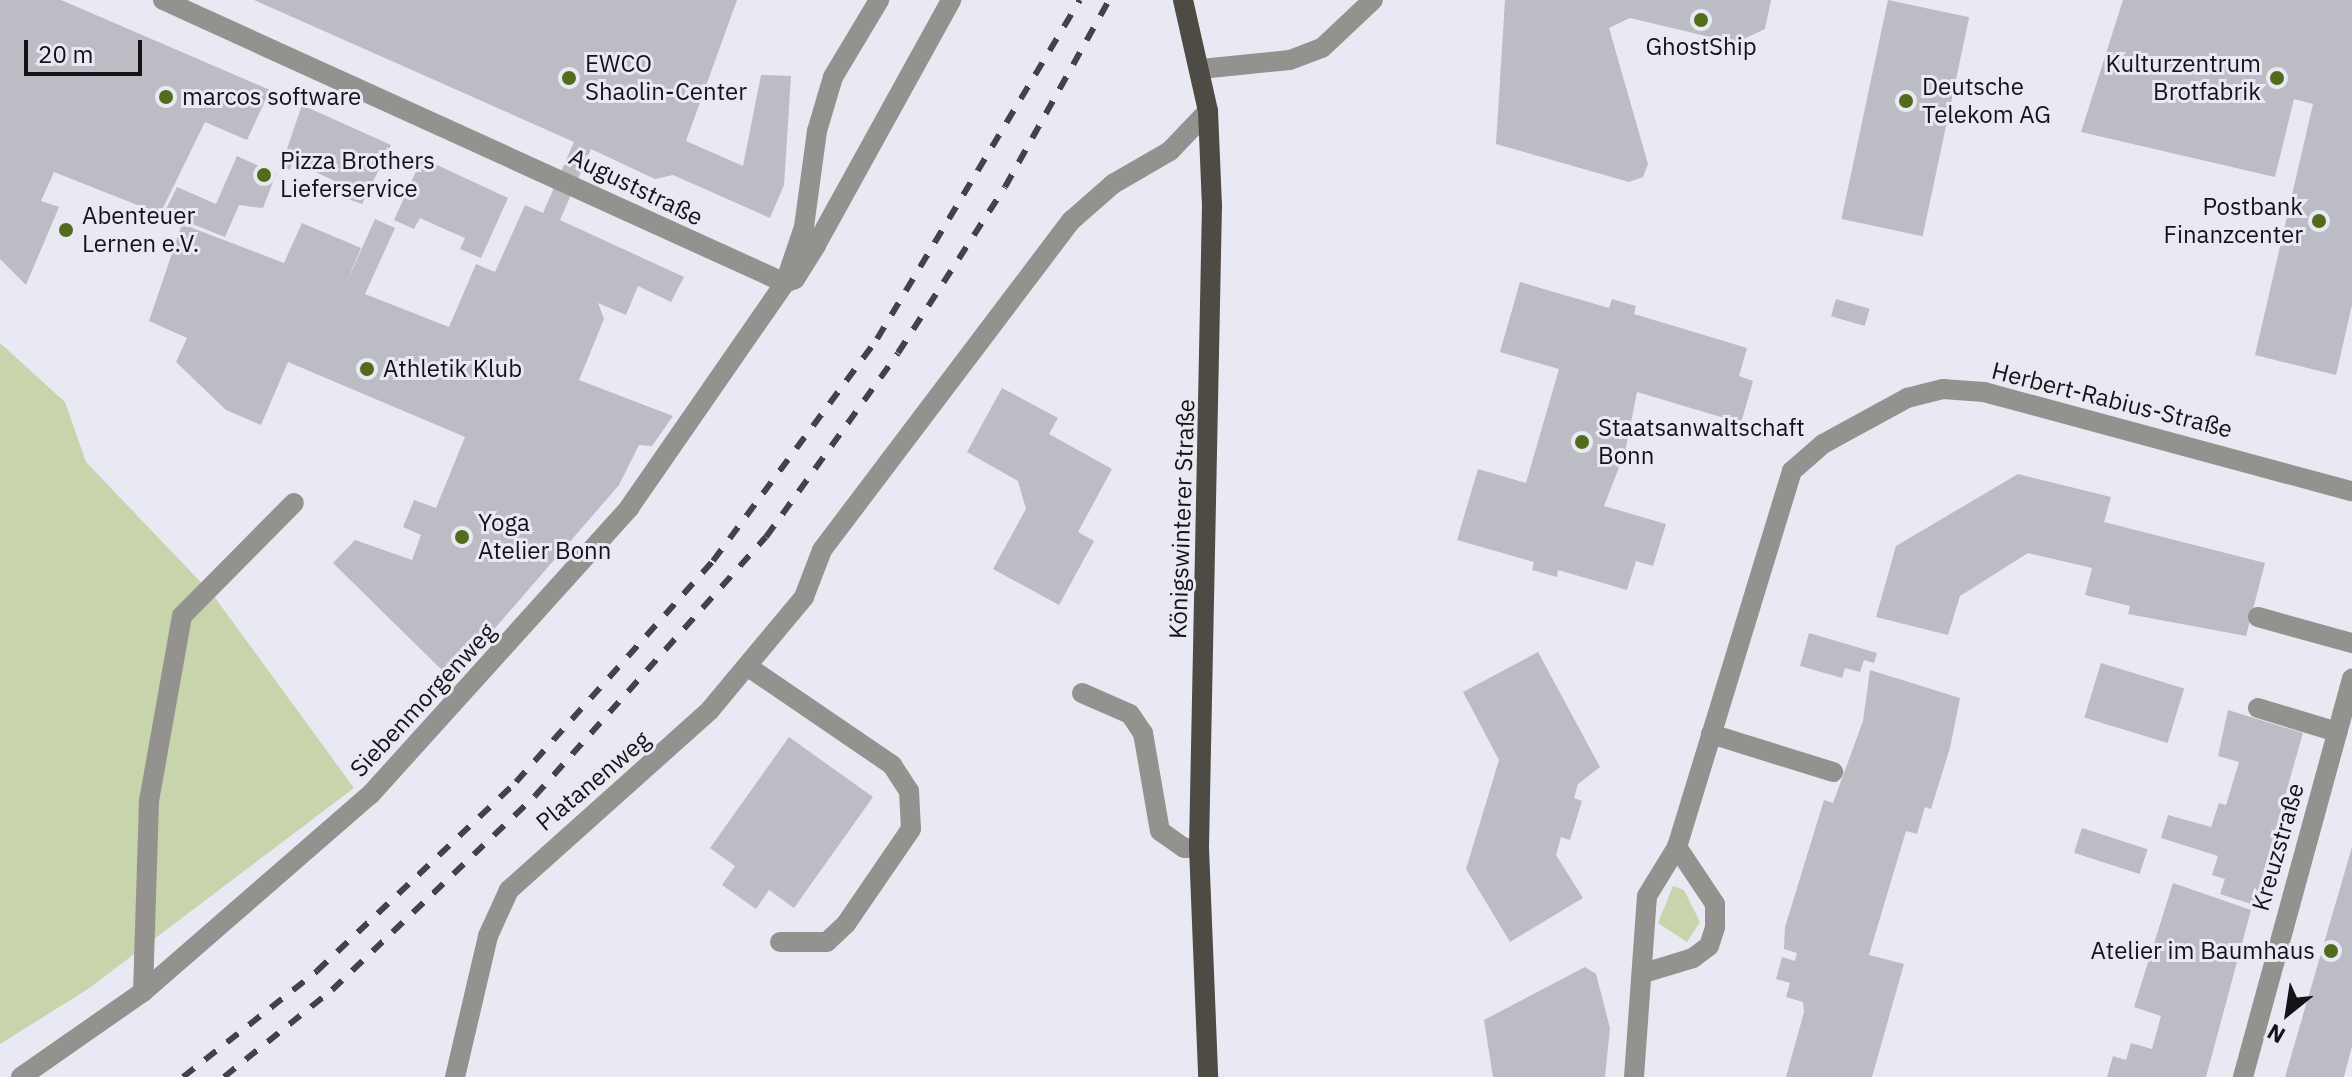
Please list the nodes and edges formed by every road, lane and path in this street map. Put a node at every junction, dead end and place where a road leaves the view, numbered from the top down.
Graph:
1 (163, 0) edge
2 (879, 0) edge
3 (951, 0) edge
4 (1183, 0) edge
5 (1373, 0) edge
6 (1201, 69) junction
7 (1208, 111) junction
8 (785, 283) junction
9 (2352, 491) edge
10 (294, 503) dead end
11 (2258, 617) dead end
12 (2352, 643) edge
13 (747, 666) junction
14 (2352, 679) edge
15 (1082, 693) dead end
16 (2258, 708) dead end
17 (2337, 732) junction
18 (1711, 734) junction
19 (1833, 772) dead end
20 (1677, 847) junction
21 (1199, 848) junction
22 (780, 942) dead end
23 (1644, 973) junction
24 (143, 992) junction
25 (1206, 1043) junction
26 (21, 1077) edge
27 (455, 1077) edge
28 (1208, 1077) edge
29 (1219, 1077) edge
30 (1634, 1077) edge
31 (2243, 1077) edge

1 - 8 street, Auguststraße
2 - 8 street
3 - 8 street
4 - 6 main road, Königswinterer Straße
5 - 6 street
6 - 7 main road, Königswinterer Straße
7 - 13 street, Platanenweg
7 - 21 main road, Königswinterer Straße
8 - 24 street, Siebenmorgenweg
9 - 18 street, Herbert-Rabius-Straße
10 - 24 street
11 - 12 street
13 - 22 street
13 - 27 street, Platanenweg
14 - 17 street, Kreuzstraße
15 - 21 street
16 - 17 street
17 - 31 street, Kreuzstraße
18 - 19 street
18 - 20 street, Herbert-Rabius-Straße
20 - 23 street, Herbert-Rabius-Straße
20 - 23 street
21 - 25 main road, Königswinterer Straße
23 - 30 street, Herbert-Rabius-Straße
24 - 26 street, Siebenmorgenweg
25 - 28 main road, Königswinterer Straße
25 - 29 main road, Königswinterer Straße

